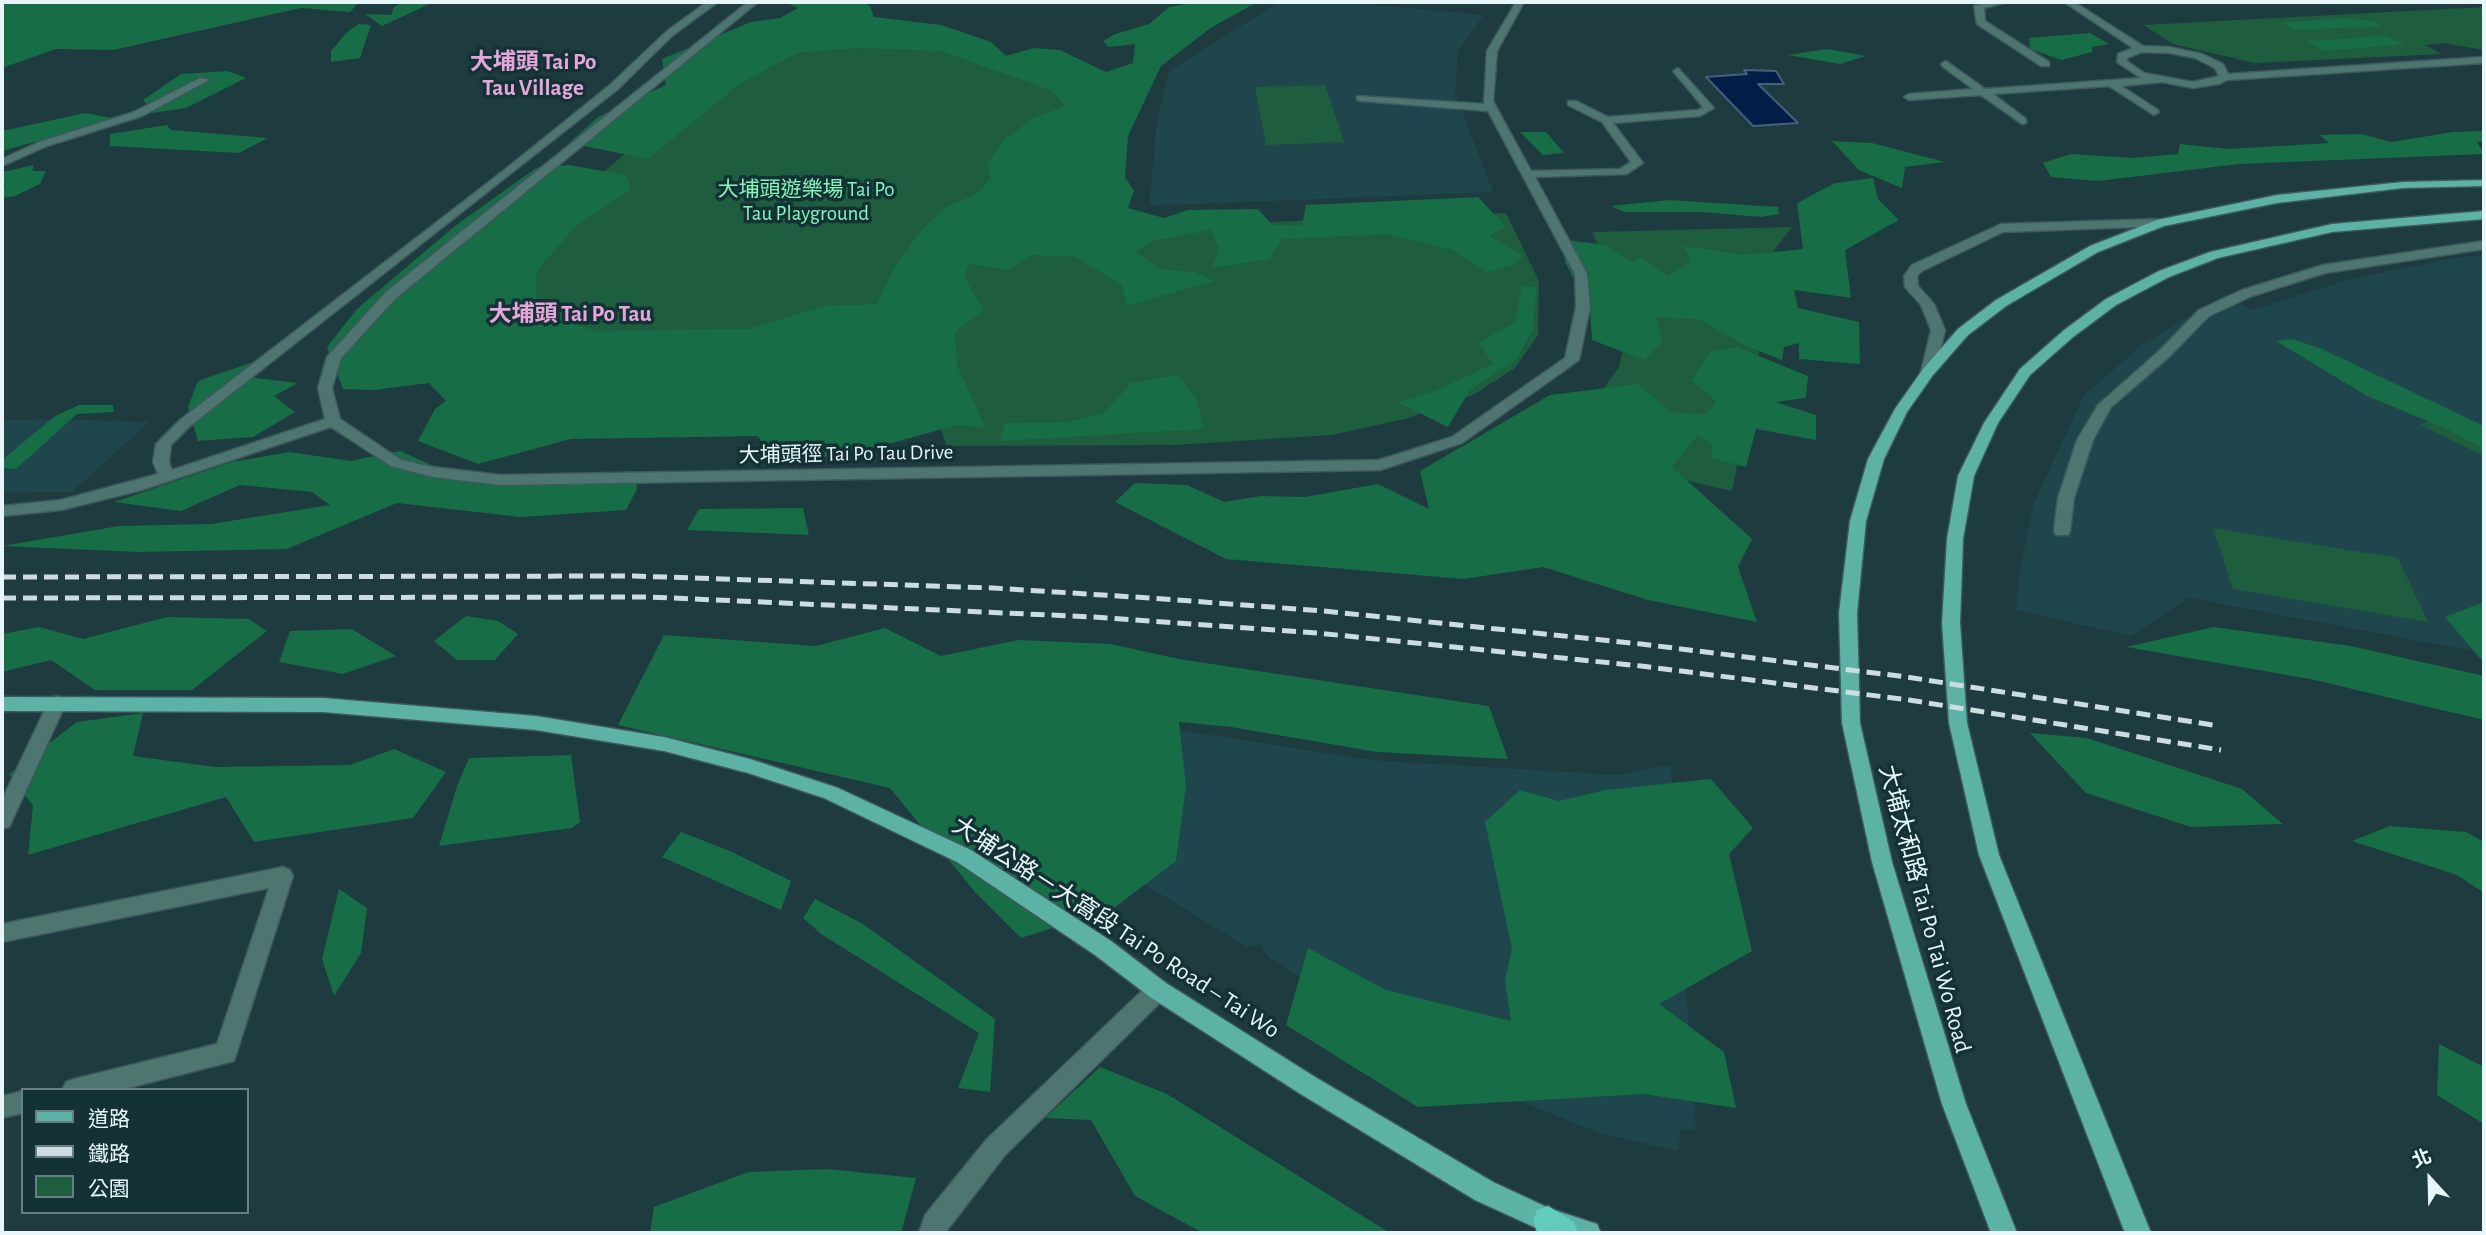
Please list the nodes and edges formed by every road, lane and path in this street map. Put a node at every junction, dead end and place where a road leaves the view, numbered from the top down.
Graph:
1 (713, 2) edge
2 (753, 2) edge
3 (1520, 2) edge
4 (2002, 2) edge
5 (2068, 2) edge
6 (2141, 49) junction
7 (2484, 60) edge
8 (1946, 64) dead end
9 (2045, 64) dead end
10 (1678, 71) dead end
11 (2224, 77) junction
12 (204, 80) dead end
13 (2158, 80) junction
14 (2112, 84) junction
15 (1983, 92) junction
16 (1909, 97) dead end
17 (1361, 98) dead end
18 (1572, 103) dead end
19 (1492, 108) junction
20 (2154, 112) dead end
21 (1605, 120) junction
22 (2022, 121) dead end
23 (2, 163) edge
24 (1530, 174) junction
25 (2484, 183) edge
26 (2484, 215) edge
27 (2161, 223) junction
28 (2484, 245) edge
29 (1928, 372) junction
30 (333, 421) junction
31 (167, 478) junction
32 (2, 511) edge
33 (2062, 531) dead end
34 (57, 703) junction
35 (2, 704) edge
36 (2, 821) edge
37 (2, 933) edge
38 (1158, 990) junction
39 (82, 1088) edge
40 (21, 1102) edge
41 (2, 1107) edge
42 (1555, 1227) edge
43 (932, 1233) edge
44 (1588, 1233) edge
45 (2004, 1233) edge
46 (2138, 1233) edge

1 - 31 street
2 - 30 street
3 - 19 street, 大埔頭徑 Tai Po Tau Drive
4 - 9 street
5 - 6 street
6 - 11 street
6 - 13 street
7 - 11 street
8 - 15 street
10 - 21 street
11 - 13 street
12 - 23 street
13 - 14 street
14 - 15 street
14 - 20 street
15 - 16 street
15 - 22 street
17 - 19 street
18 - 21 street
19 - 24 street, 大埔頭徑 Tai Po Tau Drive
21 - 24 street
24 - 30 street, 大埔頭徑 Tai Po Tau Drive
25 - 27 main road, 大埔太和路 Tai Po Tai Wo Road
26 - 46 main road
27 - 29 main road, 大埔太和路 Tai Po Tai Wo Road
27 - 29 street
28 - 33 street
29 - 45 main road, 大埔太和路 Tai Po Tai Wo Road
30 - 31 street
31 - 32 street
34 - 35 main road, 大埔公路－大窩段 Tai Po Road – Tai Wo
34 - 36 street
34 - 38 main road, 大埔公路－大窩段 Tai Po Road – Tai Wo
37 - 39 street
38 - 42 main road, 大埔公路－大窩段 Tai Po Road – Tai Wo
38 - 43 street
40 - 41 street
42 - 44 main road, 大埔公路－大窩段 Tai Po Road – Tai Wo

